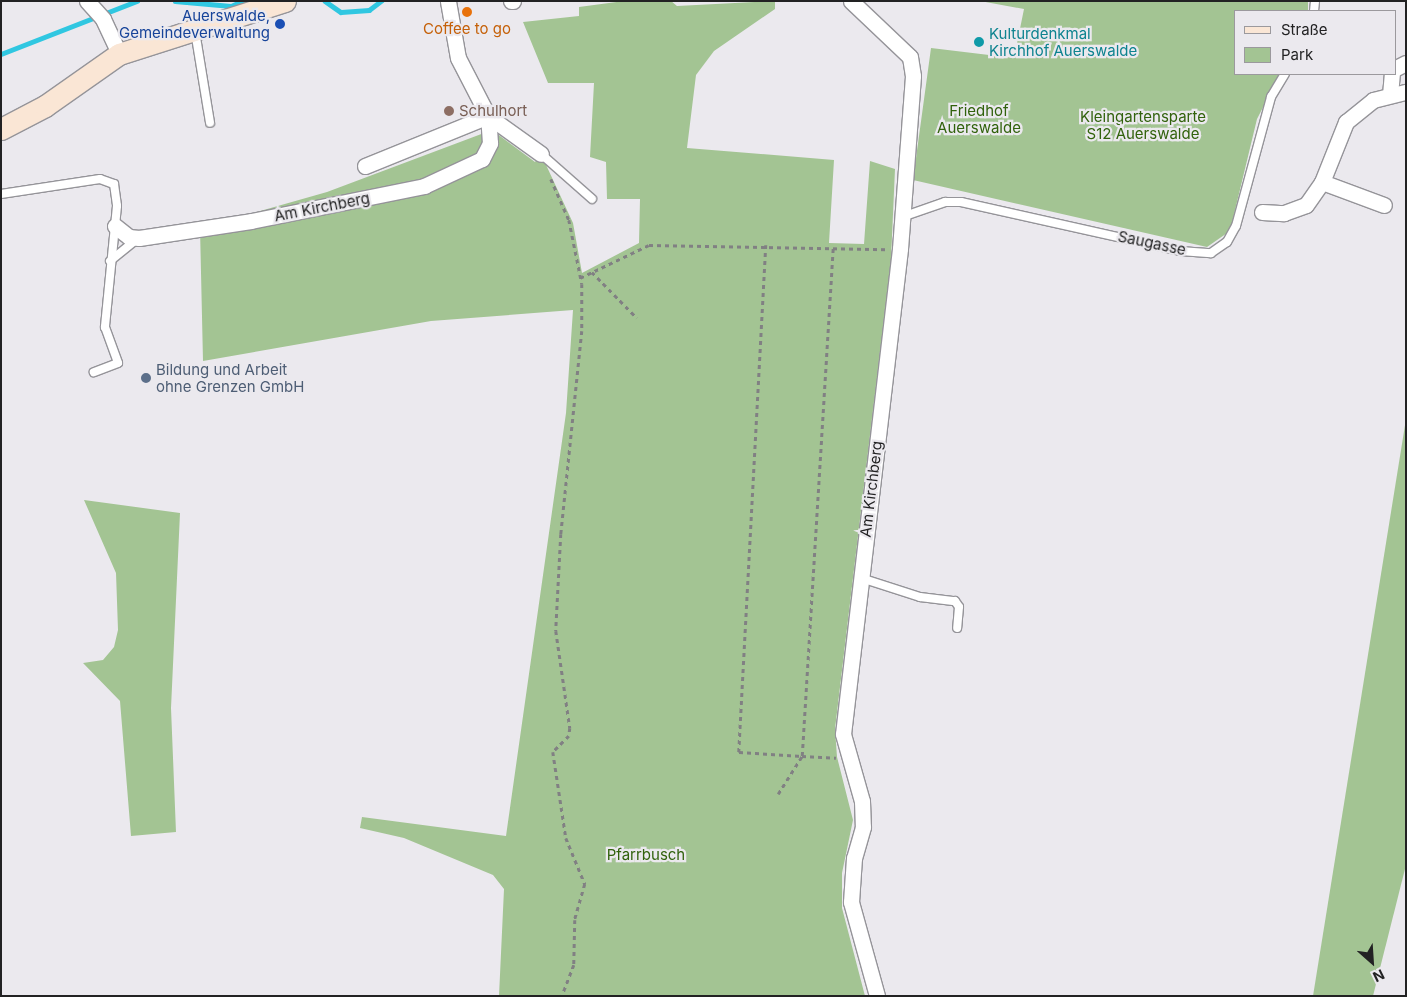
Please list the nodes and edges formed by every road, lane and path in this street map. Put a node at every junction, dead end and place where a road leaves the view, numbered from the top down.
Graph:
1 (285, 1) edge
2 (448, 1) edge
3 (851, 1) edge
4 (90, 4) edge
5 (194, 29) junction
6 (120, 54) junction
7 (1284, 75) edge
8 (1392, 75) edge
9 (1406, 92) edge
10 (1390, 95) junction
11 (488, 116) junction
12 (210, 123) dead end
13 (1, 130) edge
14 (539, 152) junction
15 (365, 166) dead end
16 (1322, 182) junction
17 (1, 194) edge
18 (592, 200) dead end
19 (1384, 205) dead end
20 (1262, 212) dead end
21 (900, 218) junction
22 (115, 226) junction
23 (139, 238) junction
24 (766, 245) junction
25 (833, 247) junction
26 (900, 250) junction
27 (110, 261) junction
28 (592, 272) junction
29 (580, 278) junction
30 (637, 318) dead end
31 (94, 372) dead end
32 (860, 578) junction
33 (957, 628) dead end
34 (802, 756) junction
35 (848, 759) junction
36 (778, 794) dead end
37 (562, 996) edge
38 (877, 996) edge

1 - 5 main road
2 - 11 street, Am Kirchberg
3 - 21 street, Am Kirchberg
4 - 6 street
5 - 6 main road
5 - 12 lane
6 - 13 main road
7 - 21 lane, Saugasse
8 - 10 street
9 - 10 street
10 - 16 street
11 - 14 street, Am Kirchberg
11 - 15 street
11 - 23 street, Am Kirchberg
14 - 18 lane
14 - 29 path
16 - 19 street
16 - 20 street
17 - 22 lane
21 - 26 street, Am Kirchberg
22 - 23 street
22 - 27 lane
23 - 27 lane
24 - 25 path
24 - 28 path
24 - 34 path
25 - 26 path
25 - 34 path
26 - 32 street, Am Kirchberg
27 - 31 lane
28 - 29 path
28 - 30 path
29 - 37 path
32 - 33 lane
32 - 35 street, Am Kirchberg
34 - 35 path
34 - 36 path
35 - 38 street, Am Kirchberg

